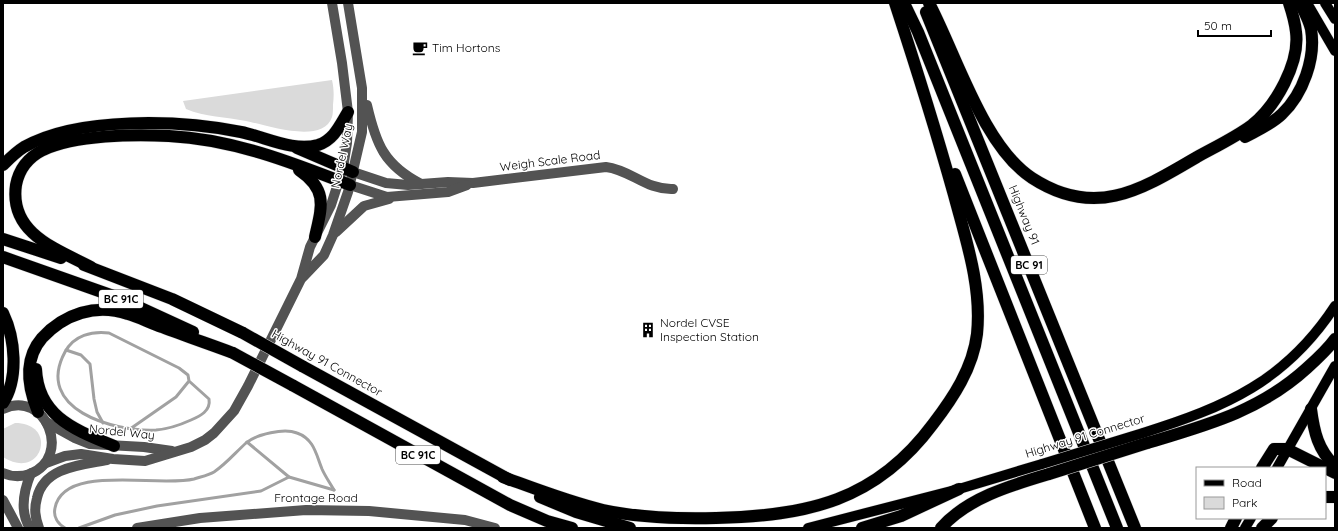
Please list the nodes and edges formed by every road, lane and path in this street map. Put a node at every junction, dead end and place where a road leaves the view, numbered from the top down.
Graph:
1 (332, 3) edge
2 (348, 3) edge
3 (895, 3) edge
4 (904, 3) edge
5 (922, 3) edge
6 (928, 3) edge
7 (1289, 3) edge
8 (1300, 3) edge
9 (1307, 3) edge
10 (1325, 3) edge
11 (1335, 20) edge
12 (1335, 51) edge
13 (362, 88) junction
14 (348, 112) junction
15 (931, 115) junction
16 (1222, 142) junction
17 (289, 144) junction
18 (286, 161) junction
19 (3, 165) edge
20 (348, 170) junction
21 (344, 183) junction
22 (421, 184) junction
23 (473, 184) junction
24 (673, 189) dead end
25 (399, 197) junction
26 (333, 235) junction
27 (315, 237) junction
28 (3, 239) edge
29 (3, 256) edge
30 (91, 267) junction
31 (301, 279) junction
32 (1335, 306) edge
33 (3, 313) edge
34 (47, 332) junction
35 (1335, 339) edge
36 (233, 353) junction
37 (1335, 366) edge
38 (3, 403) edge
39 (3, 409) edge
40 (1311, 409) junction
41 (38, 412) junction
42 (46, 422) junction
43 (1145, 438) junction
44 (114, 446) junction
45 (1287, 449) junction
46 (176, 452) junction
47 (113, 459) junction
48 (46, 463) junction
49 (1335, 466) edge
50 (1263, 467) edge
51 (1278, 467) edge
52 (1323, 467) edge
53 (1326, 468) edge
54 (1046, 469) junction
55 (3, 473) edge
56 (31, 473) junction
57 (1335, 473) edge
58 (503, 477) junction
59 (959, 489) junction
60 (3, 500) edge
61 (1236, 519) edge
62 (1250, 519) edge
63 (1271, 519) edge
64 (552, 524) edge
65 (18, 528) edge
66 (30, 528) edge
67 (39, 528) edge
68 (137, 528) edge
69 (495, 528) edge
70 (572, 528) edge
71 (630, 528) edge
72 (808, 528) edge
73 (862, 528) edge
74 (941, 528) edge
75 (1095, 528) edge
76 (1117, 528) edge
77 (1135, 528) edge
78 (1231, 528) edge
79 (1245, 528) edge
80 (1262, 528) edge

1 - 14 street, Nordel Way
2 - 13 street, Nordel Way
3 - 15 highway
4 - 76 highway, BC 91
5 - 77 highway, Highway 91 / BC 91
6 - 16 highway
7 - 16 highway
8 - 16 highway
9 - 12 main road
10 - 11 main road
13 - 20 street, Nordel Way
13 - 22 street
14 - 17 highway
14 - 20 street, Nordel Way
15 - 58 highway
15 - 75 highway
17 - 19 highway
17 - 20 highway
18 - 21 highway
18 - 27 highway
18 - 30 highway
20 - 21 street, Nordel Way
20 - 22 street, Weigh Scale Road
21 - 25 street, Weigh Scale Road
21 - 26 street, Nordel Way
21 - 27 street, Nordel Way
22 - 23 street, Weigh Scale Road
23 - 24 street, Weigh Scale Road
23 - 25 street, Weigh Scale Road
25 - 26 street
26 - 31 street, Nordel Way
27 - 31 street, Nordel Way
28 - 30 highway, Highway 91 Connector / BC 91C
29 - 36 highway, BC 91C
30 - 58 highway, Highway 91 Connector / BC 91C, bridge
31 - 46 street, Nordel Way
32 - 43 main road, Highway 91 Connector
33 - 38 highway
34 - 36 highway
34 - 41 highway
34 - 44 highway
35 - 43 highway
36 - 64 highway, BC 91C, bridge
37 - 40 main road
39 - 41 street
40 - 45 main road
40 - 49 highway
41 - 42 street
42 - 44 street, Nordel Way
42 - 48 street
43 - 54 highway, bridge
44 - 46 street, Nordel Way
45 - 50 highway
45 - 51 main road
45 - 52 highway
46 - 47 street, Nordel Way
47 - 48 street, Nordel Way
47 - 67 street
48 - 56 street, Nordel Way
53 - 57 highway
54 - 59 main road, Highway 91 Connector
54 - 74 highway
55 - 56 street
56 - 66 street
58 - 71 highway, Highway 91 Connector / BC 91C
59 - 72 main road, Highway 91 Connector
59 - 73 highway
60 - 65 street
61 - 78 highway
62 - 79 main road
63 - 80 highway
64 - 70 highway
68 - 69 street, Frontage Road

